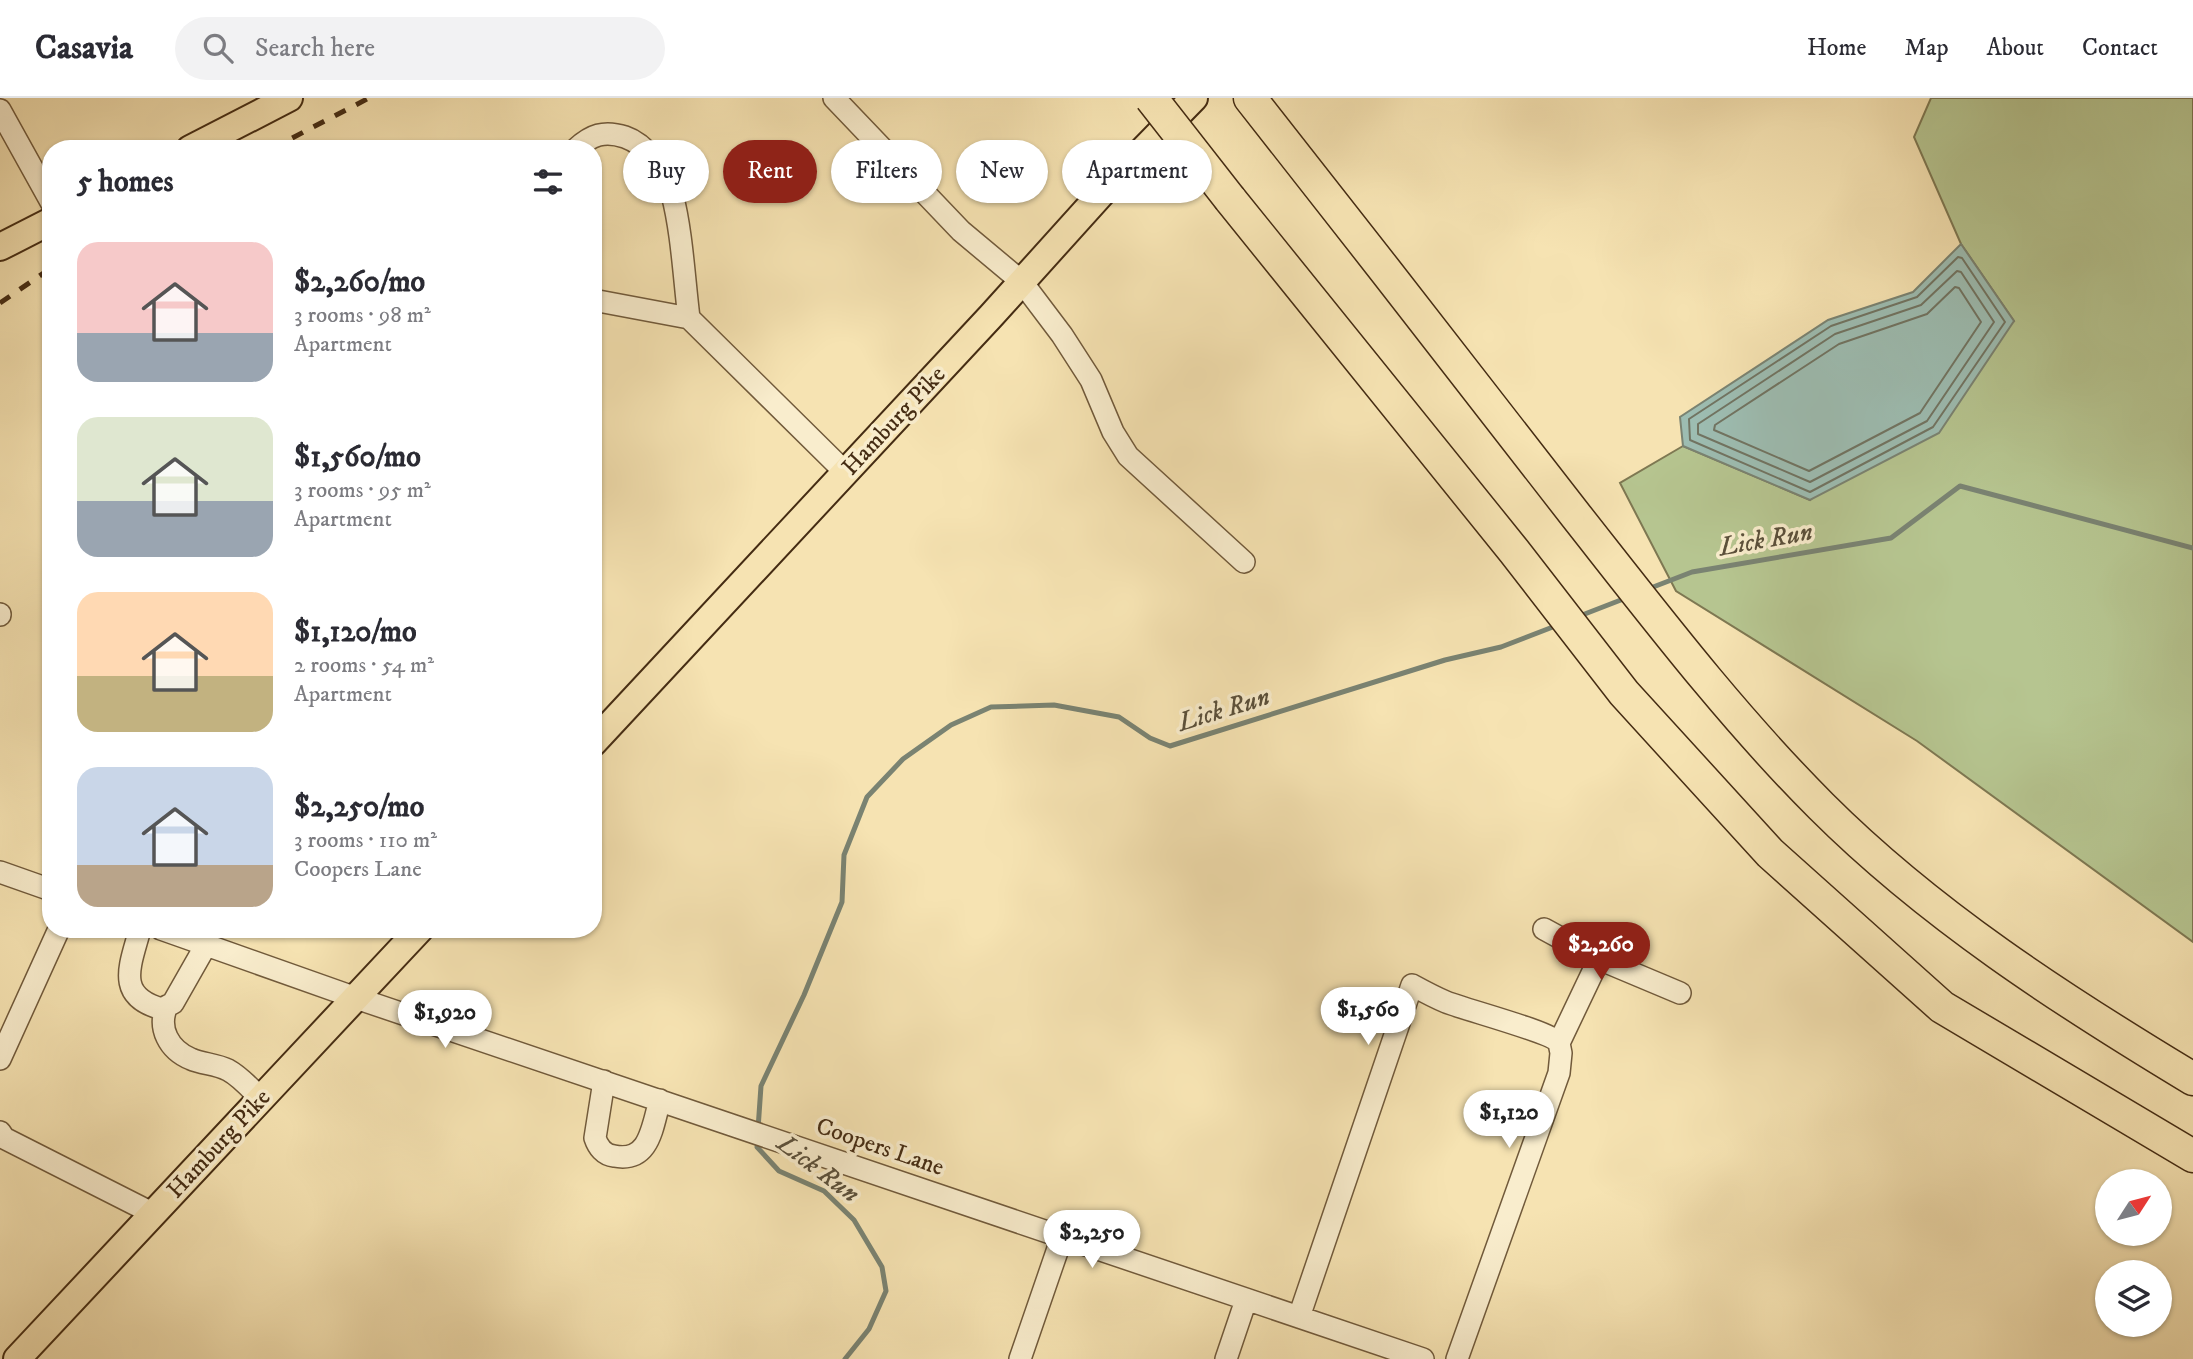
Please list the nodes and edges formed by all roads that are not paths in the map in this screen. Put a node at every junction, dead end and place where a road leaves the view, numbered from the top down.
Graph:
1 (834, 98) edge
2 (1151, 98) edge
3 (1194, 98) edge
4 (1250, 98) edge
5 (286, 99) edge
6 (0, 110) edge
7 (5, 132) edge
8 (208, 140) edge
9 (586, 140) edge
10 (42, 188) edge
11 (42, 226) edge
12 (0, 247) edge
13 (1022, 282) junction
14 (602, 302) edge
15 (689, 318) junction
16 (846, 473) junction
17 (1244, 562) dead end
18 (602, 733) edge
19 (0, 872) edge
20 (42, 887) edge
21 (1544, 929) dead end
22 (55, 938) edge
23 (138, 938) edge
24 (186, 938) edge
25 (412, 938) edge
26 (206, 945) junction
27 (1599, 958) junction
28 (1680, 993) dead end
29 (356, 998) junction
30 (167, 1006) junction
31 (1559, 1043) junction
32 (0, 1059) edge
33 (2193, 1079) edge
34 (604, 1081) junction
35 (261, 1099) junction
36 (660, 1100) junction
37 (0, 1132) edge
38 (2193, 1156) edge
39 (154, 1214) junction
40 (1062, 1237) junction
41 (1246, 1300) junction
42 (1299, 1317) junction
43 (18, 1359) edge
44 (1020, 1359) edge
45 (1226, 1359) edge
46 (1423, 1359) edge
47 (1457, 1359) edge

1 - 13 street
2 - 38 highway, bridge
3 - 13 main road, Hamburg Pike
4 - 33 highway
5 - 8 main road
6 - 7 street
7 - 10 street
9 - 15 street
11 - 12 main road
13 - 16 main road, Hamburg Pike
13 - 17 street
14 - 15 street
15 - 16 street
16 - 18 main road, Hamburg Pike
19 - 20 street
21 - 27 street
22 - 32 street
23 - 30 street
24 - 26 street, Coopers Lane
25 - 29 main road, Hamburg Pike
26 - 29 street, Coopers Lane
26 - 30 street
27 - 28 street
27 - 31 street
29 - 34 street, Coopers Lane
29 - 35 main road, Hamburg Pike
30 - 35 street
31 - 42 street
31 - 47 street
34 - 36 street, Coopers Lane
34 - 36 street
35 - 39 main road, Hamburg Pike
36 - 40 street, Coopers Lane
37 - 39 street
39 - 43 main road, Hamburg Pike
40 - 41 street, Coopers Lane
40 - 44 street
41 - 42 street, Coopers Lane
41 - 45 street
42 - 46 street, Coopers Lane

